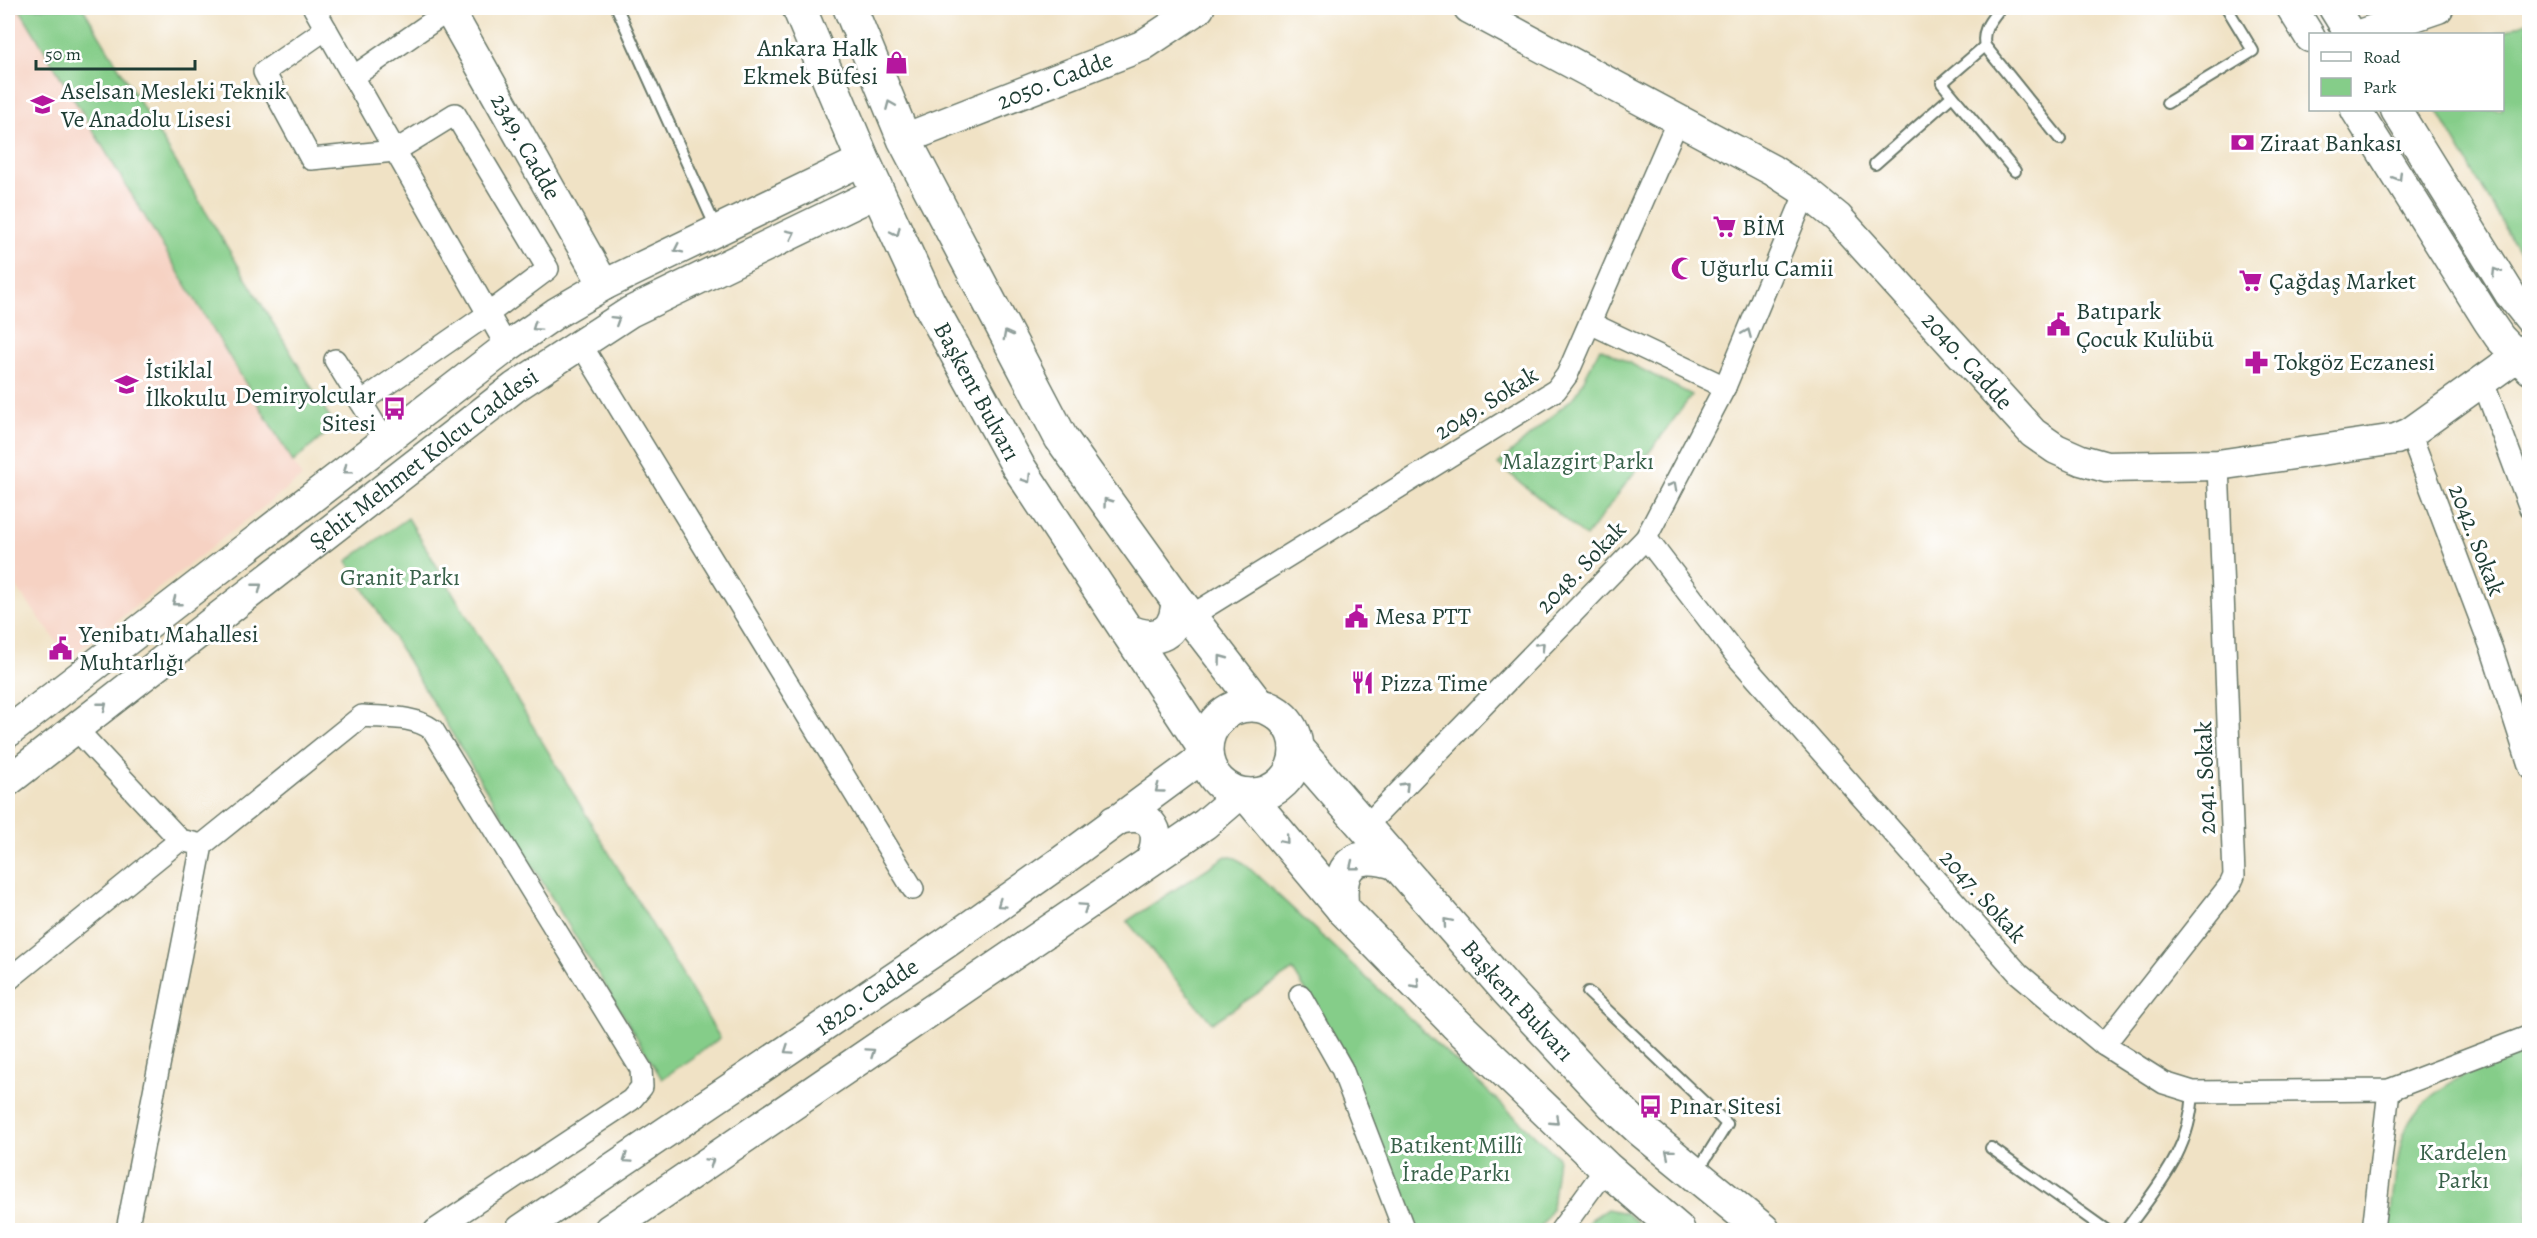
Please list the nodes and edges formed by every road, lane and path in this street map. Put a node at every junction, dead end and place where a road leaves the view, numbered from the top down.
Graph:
1 (314, 8) edge
2 (617, 8) edge
3 (800, 8) edge
4 (850, 8) edge
5 (1199, 8) edge
6 (1469, 8) edge
7 (2000, 8) edge
8 (2227, 8) edge
9 (2292, 8) edge
10 (2334, 8) edge
11 (2438, 8) edge
12 (452, 11) edge
13 (326, 29) junction
14 (2349, 33) edge
15 (2365, 33) edge
16 (2309, 35) edge
17 (1985, 46) junction
18 (353, 77) junction
19 (1952, 96) junction
20 (2167, 103) dead end
21 (2357, 111) edge
22 (2397, 111) edge
23 (1678, 120) junction
24 (904, 139) junction
25 (2060, 139) dead end
26 (395, 151) junction
27 (863, 160) junction
28 (1875, 164) dead end
29 (2015, 171) dead end
30 (878, 192) junction
31 (1806, 192) junction
32 (717, 230) junction
33 (604, 285) junction
34 (488, 314) junction
35 (2529, 320) edge
36 (1590, 323) junction
37 (580, 344) junction
38 (507, 347) junction
39 (2525, 358) edge
40 (335, 360) dead end
41 (2483, 382) junction
42 (1725, 387) junction
43 (361, 402) junction
44 (2410, 433) junction
45 (385, 441) junction
46 (2218, 465) junction
47 (2529, 508) edge
48 (1646, 538) junction
49 (1184, 609) junction
50 (1127, 632) junction
51 (1258, 705) junction
52 (75, 728) junction
53 (8, 732) edge
54 (1296, 748) junction
55 (1205, 752) junction
56 (2529, 768) edge
57 (8, 781) edge
58 (1244, 795) junction
59 (1114, 821) junction
60 (1364, 828) junction
61 (180, 840) junction
62 (202, 845) junction
63 (1150, 861) junction
64 (1396, 863) junction
65 (913, 889) dead end
66 (1342, 908) junction
67 (8, 980) edge
68 (1588, 992) dead end
69 (1300, 995) dead end
70 (2529, 1036) edge
71 (2104, 1045) junction
72 (2389, 1090) junction
73 (2193, 1092) junction
74 (1991, 1148) dead end
75 (1606, 1168) junction
76 (1695, 1175) junction
77 (127, 1230) edge
78 (435, 1230) edge
79 (521, 1230) edge
80 (609, 1230) edge
81 (1404, 1230) edge
82 (1561, 1230) edge
83 (1678, 1230) edge
84 (1763, 1230) edge
85 (2106, 1230) edge
86 (2126, 1230) edge
87 (2373, 1230) edge

1 - 13 street
2 - 32 lane
3 - 27 main road, Başkent Bulvarı
24 -> 4 main road, Başkent Bulvarı
5 - 24 street, 2050. Cadde
6 - 23 street, 2040. Cadde
7 - 17 lane
8 - 20 lane
9 - 16 street
10 - 14 street
11 - 15 street
12 - 18 street
12 - 33 street, 2349. Cadde
13 - 18 street
13 - 26 street
17 - 19 lane
17 - 25 lane
18 - 26 street
19 - 28 lane
19 - 29 lane
21 -> 39 street
35 -> 22 street
23 - 31 street, 2040. Cadde
23 - 36 street, 2049. Sokak
49 -> 24 main road, Başkent Bulvarı
26 - 34 street
26 - 34 street
27 - 30 main road, Başkent Bulvarı
27 - 32 street, Şehit Mehmet Kolcu Caddesi
37 -> 30 street, Şehit Mehmet Kolcu Caddesi
30 -> 50 main road, Başkent Bulvarı
42 -> 31 street, 2048. Sokak
31 - 46 street, 2040. Cadde
32 -> 33 street, Şehit Mehmet Kolcu Caddesi
33 -> 38 street, Şehit Mehmet Kolcu Caddesi
34 - 38 street
34 - 43 street
36 - 42 street
36 - 49 street, 2049. Sokak
52 -> 37 street, Şehit Mehmet Kolcu Caddesi
37 - 65 street
38 - 45 street, Şehit Mehmet Kolcu Caddesi
39 - 41 street, 2040. Cadde
40 - 43 street
41 - 44 street, 2040. Cadde
41 - 47 street
48 -> 42 street, 2048. Sokak
43 - 45 street
44 - 46 street, 2040. Cadde
44 - 56 street, 2042. Sokak
45 -> 53 street, Şehit Mehmet Kolcu Caddesi
46 - 71 street, 2041. Sokak
60 -> 48 street, 2048. Sokak
48 - 71 street, 2047. Sokak
49 - 50 main road
51 -> 49 main road, Başkent Bulvarı
50 - 55 main road, Başkent Bulvarı
51 - 54 main road
51 - 55 main road
52 - 57 street, Şehit Mehmet Kolcu Caddesi
52 - 61 street
54 - 58 main road
54 - 60 main road, Başkent Bulvarı
55 - 58 main road
55 -> 59 street, 1820. Cadde
58 - 63 street, 1820. Cadde
58 -> 66 main road
59 - 63 street
59 -> 79 street, 1820. Cadde
60 - 64 main road, Başkent Bulvarı
61 - 62 street
61 - 67 street
62 - 77 street
62 - 78 street
80 -> 63 street, 1820. Cadde
64 -> 66 main road
76 -> 64 main road, Başkent Bulvarı
66 -> 75 main road
68 - 76 lane
69 - 81 street
70 - 72 street
71 - 73 street, 2047. Sokak
72 - 73 street, 2047. Sokak
72 - 87 street
73 - 86 lane
74 - 85 lane
75 - 82 street
75 - 83 main road
76 - 84 main road, Başkent Bulvarı

